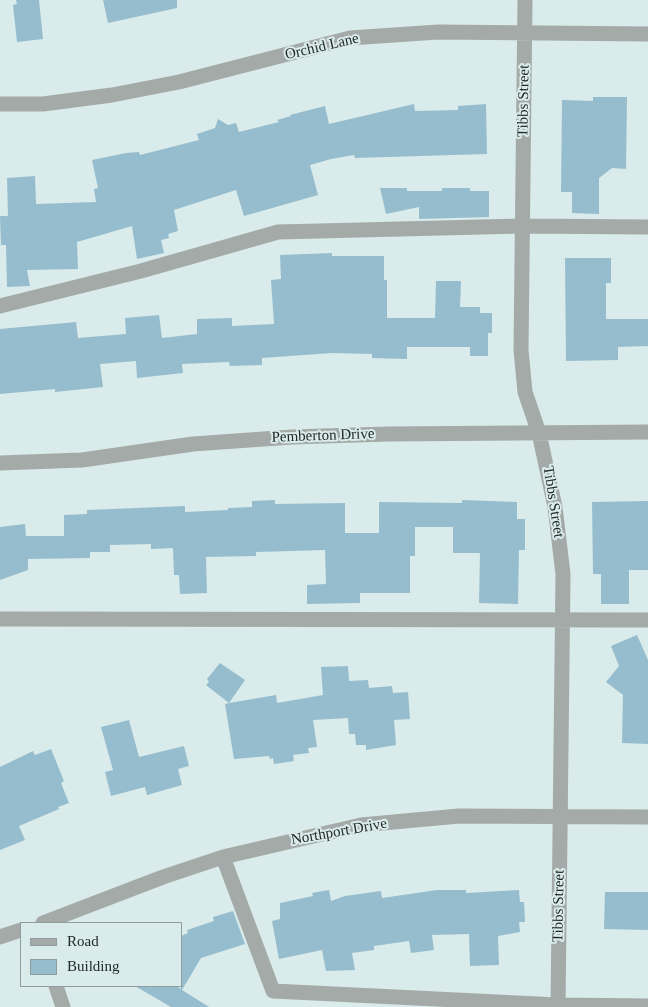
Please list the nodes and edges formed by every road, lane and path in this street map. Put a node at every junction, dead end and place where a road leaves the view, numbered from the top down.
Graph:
1 (525, 0) edge
2 (525, 34) junction
3 (648, 34) edge
4 (0, 104) edge
5 (522, 226) junction
6 (648, 227) edge
7 (0, 306) edge
8 (539, 432) junction
9 (648, 432) edge
10 (0, 464) edge
11 (0, 619) edge
12 (563, 620) junction
13 (648, 620) edge
14 (560, 816) junction
15 (648, 817) edge
16 (223, 857) junction
17 (46, 922) edge
18 (20, 930) edge
19 (0, 937) edge
20 (56, 987) edge
21 (558, 1006) edge
22 (648, 1006) edge
23 (63, 1007) edge

1 - 2 street, Tibbs Street
2 - 3 street, Orchid Lane
2 - 4 street, Orchid Lane
2 - 5 street, Tibbs Street
5 - 6 street
5 - 7 street
5 - 8 street, Tibbs Street
8 - 9 street, Pemberton Drive
8 - 10 street, Pemberton Drive
8 - 12 street, Tibbs Street
11 - 12 street
12 - 13 street
12 - 14 street, Tibbs Street
14 - 15 street, Northport Drive
14 - 16 street, Northport Drive
14 - 21 street, Tibbs Street
16 - 17 street, Northport Drive
16 - 21 street
18 - 19 street
20 - 23 street
21 - 22 street

